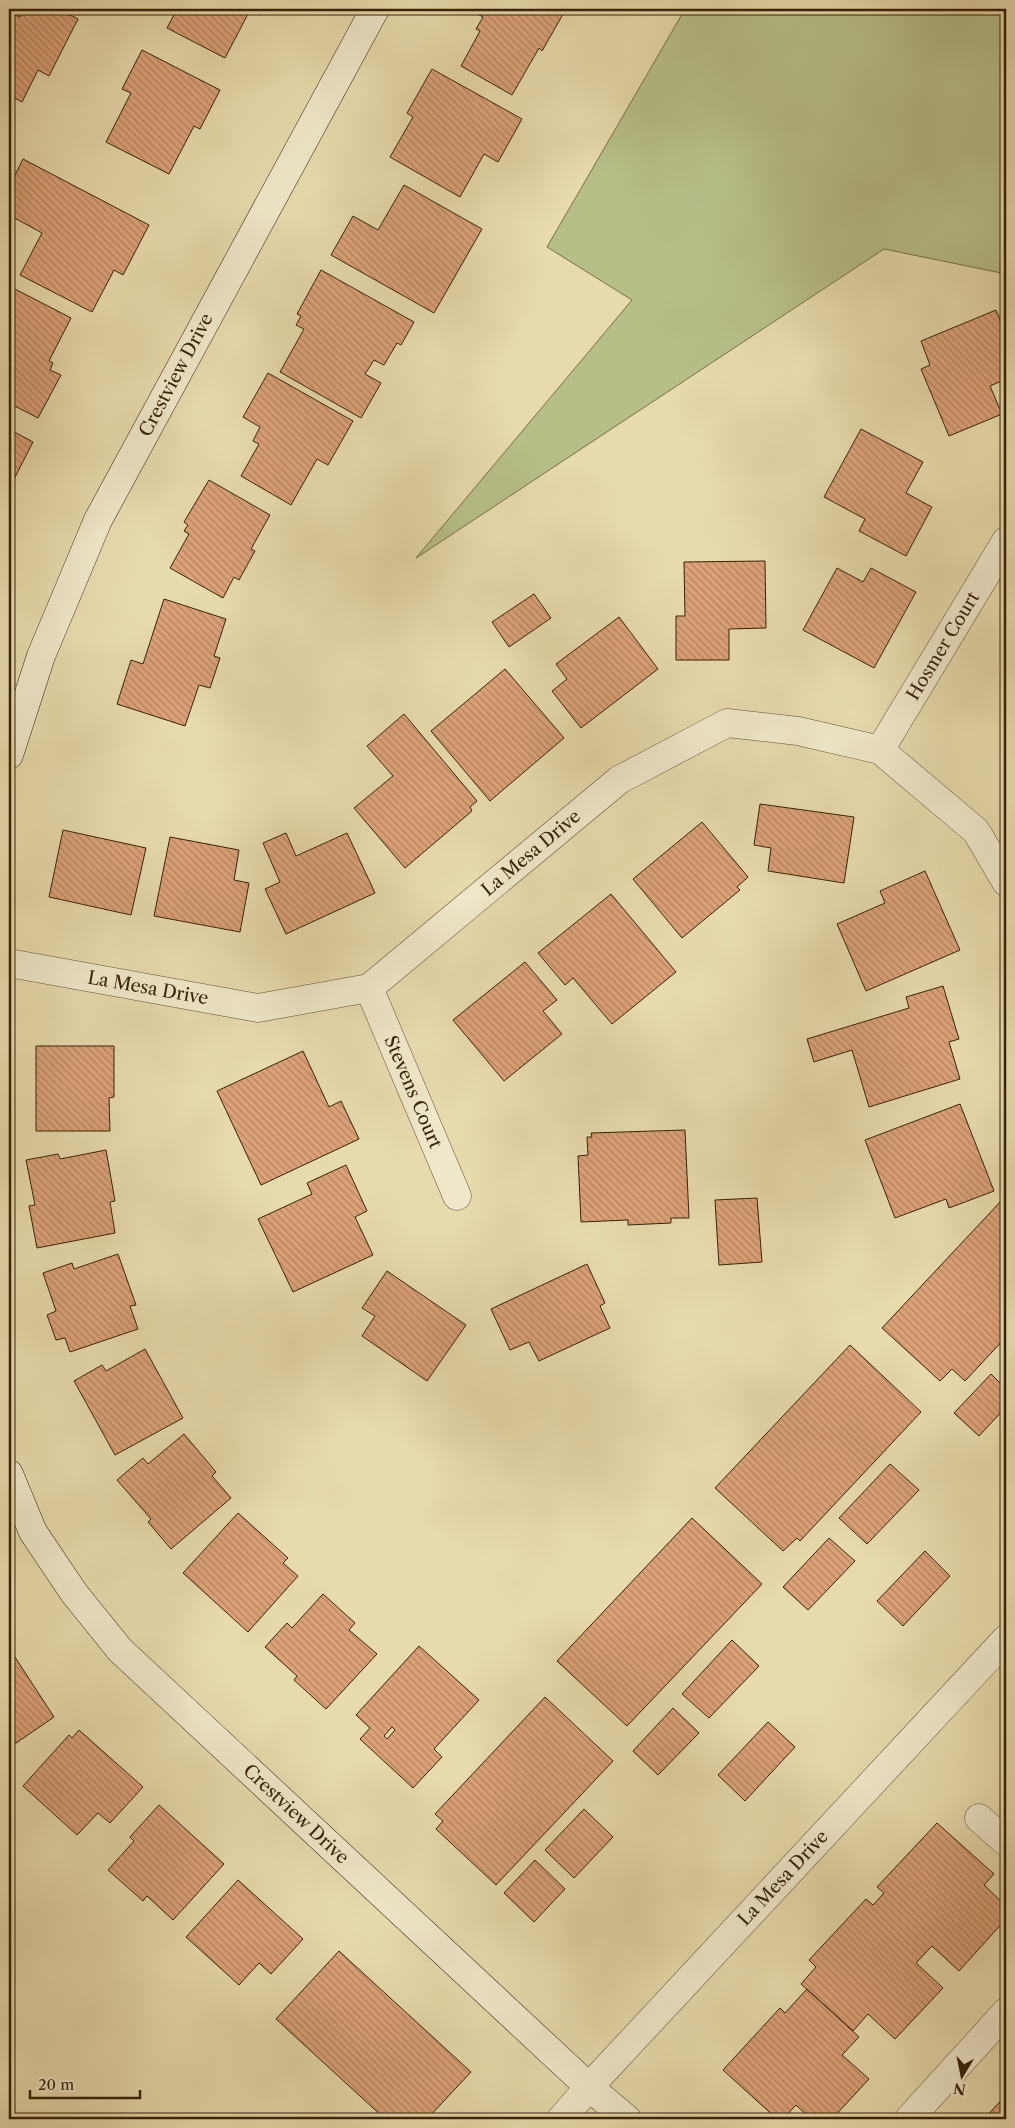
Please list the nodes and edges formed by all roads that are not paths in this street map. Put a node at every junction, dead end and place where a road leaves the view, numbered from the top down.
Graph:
1 (375, 9) edge
2 (1006, 541) edge
3 (880, 750) junction
4 (9, 755) edge
5 (1006, 882) edge
6 (9, 963) edge
7 (369, 988) junction
8 (457, 1196) dead end
9 (9, 1474) edge
10 (1006, 1639) edge
11 (980, 1818) dead end
12 (1006, 1842) edge
13 (1006, 2012) edge
14 (589, 2087) junction
15 (561, 2119) edge
16 (627, 2119) edge
17 (909, 2119) edge

1 - 4 street, Crestview Drive
2 - 3 street, Hosmer Court
3 - 5 street, La Mesa Drive
3 - 7 street, La Mesa Drive
6 - 7 street, La Mesa Drive
7 - 8 street, Stevens Court
9 - 14 street, Crestview Drive
10 - 14 street, La Mesa Drive
11 - 12 street
13 - 17 street
14 - 15 street, La Mesa Drive
14 - 16 street, Crestview Drive

